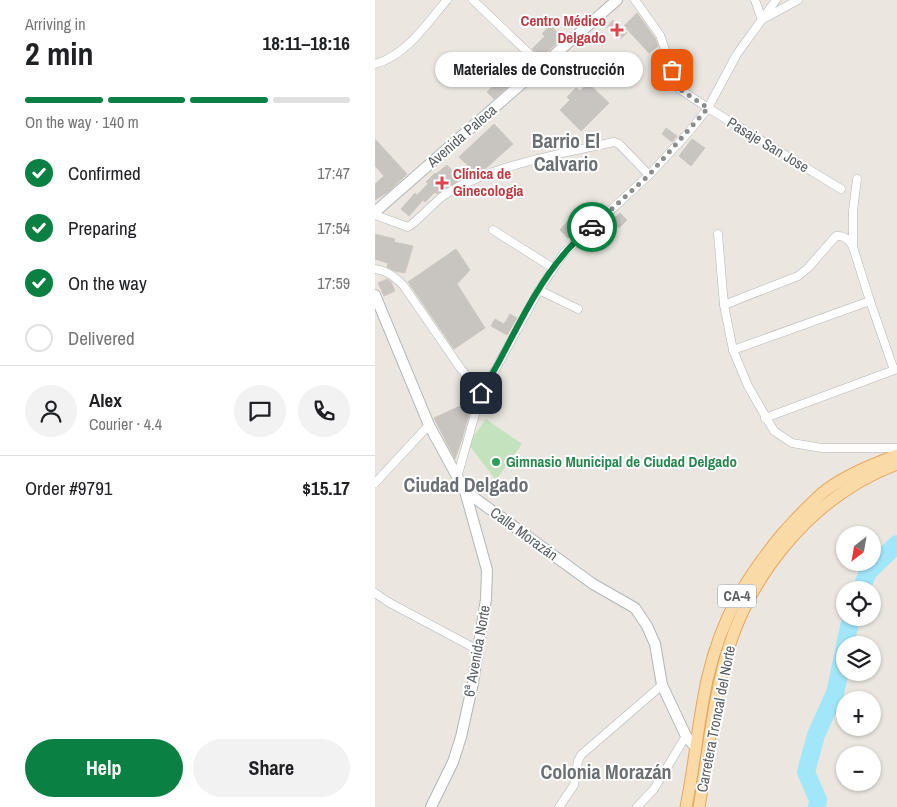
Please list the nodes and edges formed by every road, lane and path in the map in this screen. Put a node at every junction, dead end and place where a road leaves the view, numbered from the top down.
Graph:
1 (447, 0) edge
2 (473, 0) edge
3 (617, 0) edge
4 (635, 0) edge
5 (755, 0) edge
6 (776, 0) edge
7 (798, 0) edge
8 (762, 20) junction
9 (375, 64) edge
10 (541, 66) junction
11 (708, 108) junction
12 (649, 175) junction
13 (857, 179) dead end
14 (841, 189) dead end
15 (375, 214) edge
16 (493, 230) dead end
17 (718, 234) dead end
18 (853, 247) junction
19 (553, 268) junction
20 (375, 269) edge
21 (539, 290) junction
22 (375, 295) edge
23 (870, 301) junction
24 (724, 305) junction
25 (578, 309) dead end
26 (733, 350) junction
27 (896, 369) edge
28 (481, 393) junction
29 (765, 418) junction
30 (429, 425) junction
31 (897, 448) edge
32 (897, 455) edge
33 (897, 464) edge
34 (457, 478) junction
35 (375, 483) edge
36 (465, 491) junction
37 (375, 593) edge
38 (479, 650) junction
39 (662, 684) junction
40 (685, 736) junction
41 (696, 748) junction
42 (431, 807) edge
43 (559, 807) edge
44 (637, 807) edge
45 (686, 807) edge
46 (699, 807) edge

1 - 9 street
2 - 10 street
3 - 10 main road, Avenida Paleca
4 - 11 street, Pasaje San Jose
5 - 8 street
6 - 8 street
7 - 8 street
8 - 11 street
10 - 15 main road, Avenida Paleca
11 - 12 street
11 - 14 street, Pasaje San Jose
12 - 15 street
12 - 19 street
13 - 18 street
16 - 19 street
17 - 24 street
18 - 23 street
18 - 24 street
19 - 21 street
20 - 28 street
21 - 25 street
21 - 28 street
22 - 30 main road, Calle Morazán
23 - 26 street
23 - 27 street
24 - 26 street
26 - 29 street
27 - 29 street
28 - 34 street
29 - 31 street
30 - 34 main road, Calle Morazán
30 - 35 street
32 - 41 main road, Carretera Troncal del Norte / CA-4
33 - 46 main road, Carretera Troncal del Norte / CA-4
34 - 36 main road, Calle Morazán
36 - 38 main road, 6ª Avenida Norte
36 - 39 main road, Calle Morazán
37 - 38 street
38 - 42 main road, 6ª Avenida Norte
39 - 40 main road, Calle Morazán
39 - 43 street
40 - 41 main road, Calle Morazán
40 - 44 street
41 - 45 main road, Carretera Troncal del Norte / CA-4

